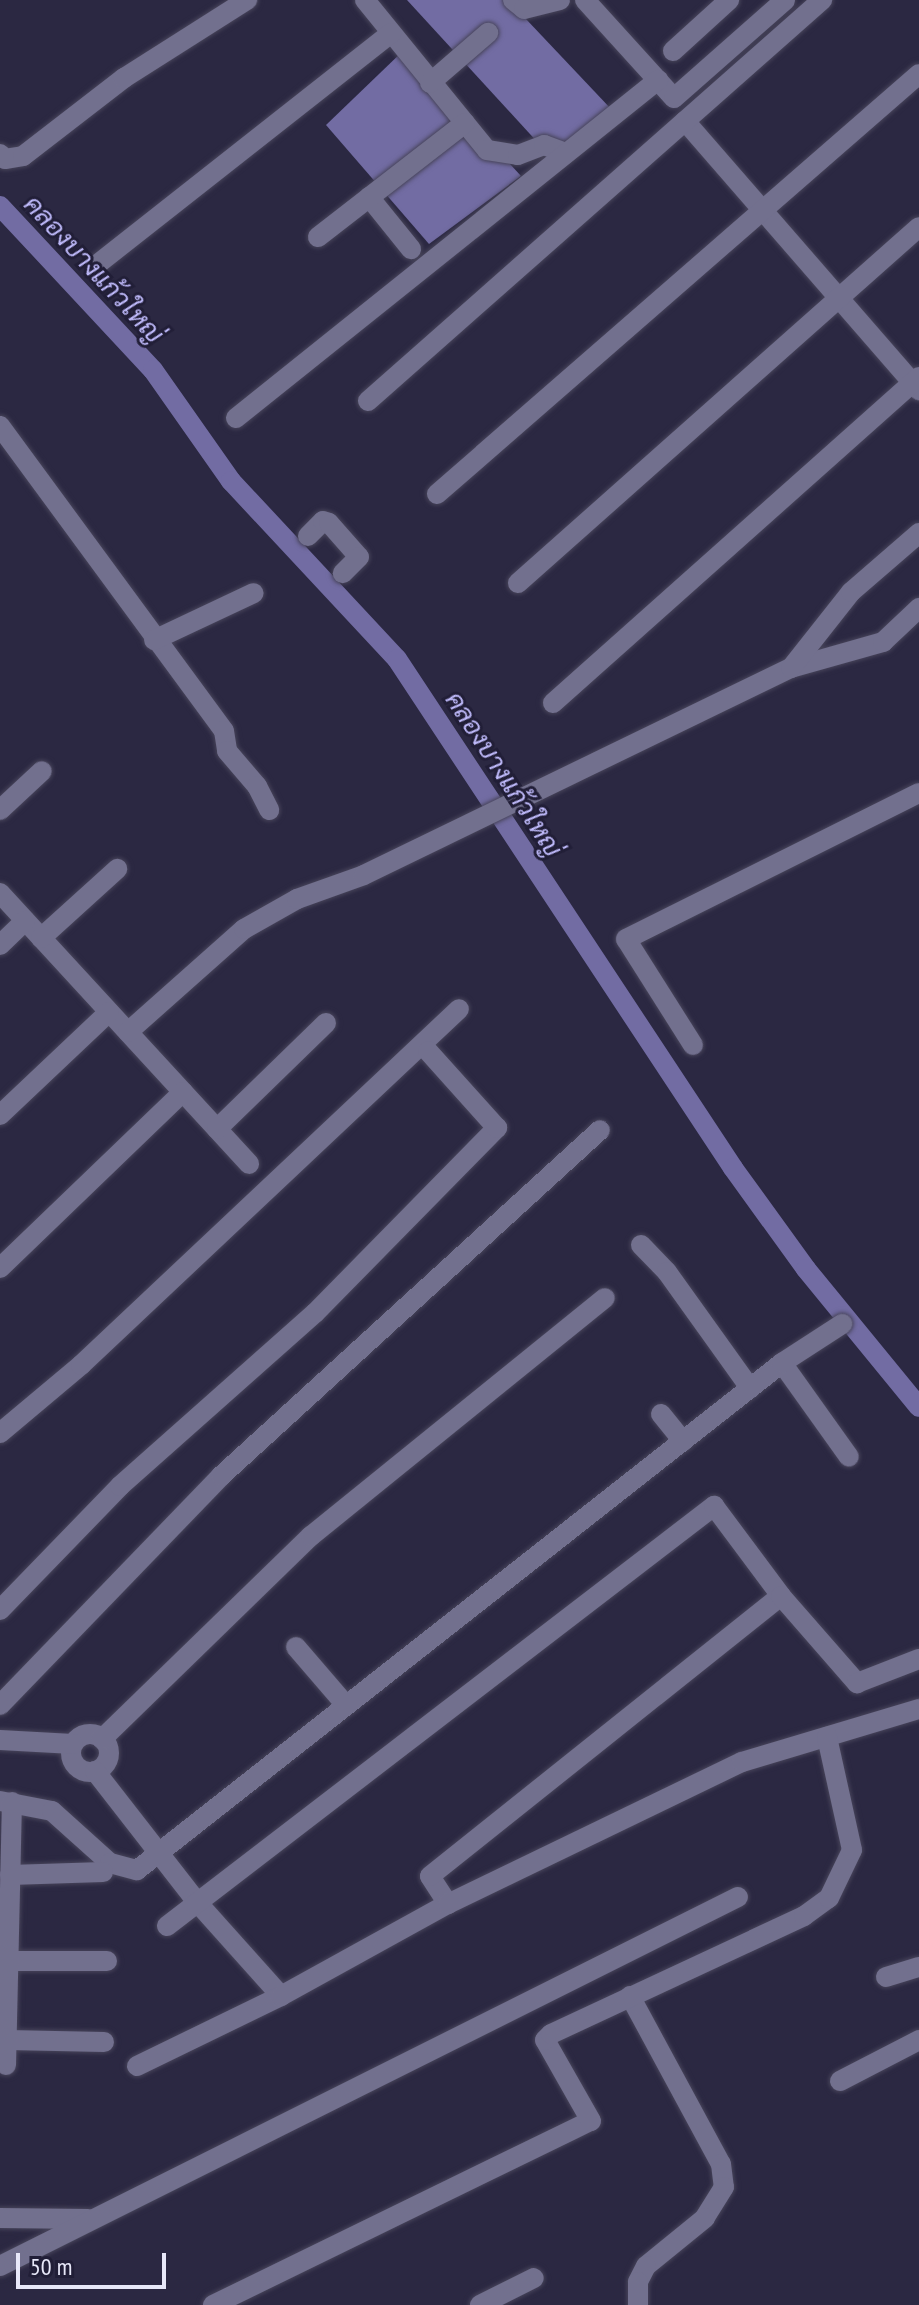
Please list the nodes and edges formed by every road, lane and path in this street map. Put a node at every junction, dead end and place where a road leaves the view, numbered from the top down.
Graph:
1 (247, 0) edge
2 (365, 0) edge
3 (513, 0) edge
4 (560, 0) edge
5 (585, 0) edge
6 (729, 0) edge
7 (785, 0) edge
8 (822, 0) edge
9 (391, 33) junction
10 (488, 33) dead end
11 (673, 51) dead end
12 (919, 74) edge
13 (658, 80) junction
14 (430, 83) junction
15 (685, 121) junction
16 (465, 123) junction
17 (566, 153) junction
18 (0, 154) edge
19 (369, 197) junction
20 (763, 211) junction
21 (919, 227) edge
22 (318, 237) dead end
23 (411, 249) dead end
24 (99, 263) dead end
25 (839, 298) junction
26 (917, 383) edge
27 (368, 401) dead end
28 (236, 418) dead end
29 (0, 426) edge
30 (437, 494) dead end
31 (919, 533) edge
32 (308, 536) dead end
33 (343, 573) dead end
34 (518, 583) dead end
35 (254, 593) dead end
36 (919, 608) edge
37 (154, 640) junction
38 (791, 668) junction
39 (553, 703) dead end
40 (42, 771) dead end
41 (919, 793) edge
42 (0, 810) edge
43 (269, 810) dead end
44 (117, 869) dead end
45 (0, 893) edge
46 (25, 921) junction
47 (41, 938) junction
48 (0, 945) edge
49 (459, 1009) dead end
50 (109, 1012) junction
51 (326, 1023) dead end
52 (128, 1032) junction
53 (693, 1045) dead end
54 (428, 1051) dead end
55 (183, 1092) junction
56 (0, 1115) edge
57 (217, 1129) junction
58 (600, 1130) dead end
59 (249, 1164) dead end
60 (641, 1245) dead end
61 (0, 1268) edge
62 (605, 1298) dead end
63 (842, 1324) dead end
64 (782, 1363) junction
65 (750, 1388) junction
66 (661, 1414) dead end
67 (0, 1433) edge
68 (683, 1441) junction
69 (849, 1457) dead end
70 (781, 1596) junction
71 (0, 1610) edge
72 (296, 1647) dead end
73 (919, 1659) edge
74 (345, 1704) junction
75 (0, 1705) edge
76 (919, 1709) edge
77 (827, 1737) junction
78 (102, 1739) junction
79 (0, 1740) edge
80 (73, 1744) junction
81 (95, 1771) junction
82 (6, 1802) edge
83 (162, 1852) junction
84 (103, 1872) dead end
85 (10, 1875) junction
86 (738, 1897) dead end
87 (197, 1902) junction
88 (448, 1904) junction
89 (167, 1926) dead end
90 (8, 1961) junction
91 (107, 1961) dead end
92 (919, 1967) edge
93 (886, 1977) dead end
94 (281, 1996) junction
95 (630, 1996) junction
96 (7, 2040) junction
97 (104, 2042) dead end
98 (917, 2045) edge
99 (6, 2065) dead end
100 (137, 2066) dead end
101 (840, 2081) dead end
102 (0, 2218) edge
103 (92, 2219) junction
104 (0, 2266) edge
105 (534, 2278) dead end
106 (213, 2305) edge
107 (480, 2305) edge
108 (638, 2305) edge

1 - 18 street
2 - 9 street
3 - 4 street
5 - 13 street
6 - 11 street
7 - 13 street
8 - 15 street
9 - 14 street
9 - 24 street
10 - 14 street
12 - 20 street
13 - 17 street
14 - 16 street
15 - 20 street
15 - 27 street
16 - 17 street
16 - 19 street
17 - 28 street
19 - 22 street
19 - 23 street
20 - 25 street
20 - 30 street
21 - 25 street
25 - 26 street
25 - 34 street
26 - 39 street
29 - 37 street
31 - 38 street
32 - 33 street
35 - 37 street
36 - 38 street
37 - 43 street
38 - 52 street
40 - 42 street
41 - 53 street
44 - 47 street
45 - 46 street
46 - 47 street
46 - 48 street
47 - 50 street
49 - 67 street
50 - 52 street
50 - 56 street
51 - 57 street
52 - 55 street
54 - 71 street
55 - 57 street
55 - 61 street
57 - 59 street
58 - 75 street
60 - 65 street
62 - 78 street
63 - 64 street
64 - 65 street
64 - 69 street
65 - 68 street
66 - 68 street
68 - 74 street
70 - 73 street
70 - 87 street
70 - 88 street
72 - 74 street
74 - 83 street
76 - 77 street
77 - 88 street
77 - 95 street
78 - 80 street
78 - 81 street
79 - 80 street
80 - 81 street
81 - 83 street
82 - 83 street
82 - 85 street
83 - 87 street
84 - 85 street
85 - 90 street
86 - 103 street
87 - 89 street
87 - 94 street
88 - 94 street
90 - 91 street
90 - 96 street
92 - 93 street
94 - 100 street
95 - 106 street
95 - 108 street
96 - 97 street
96 - 99 street
98 - 101 street
102 - 103 street
103 - 104 street
105 - 107 street

